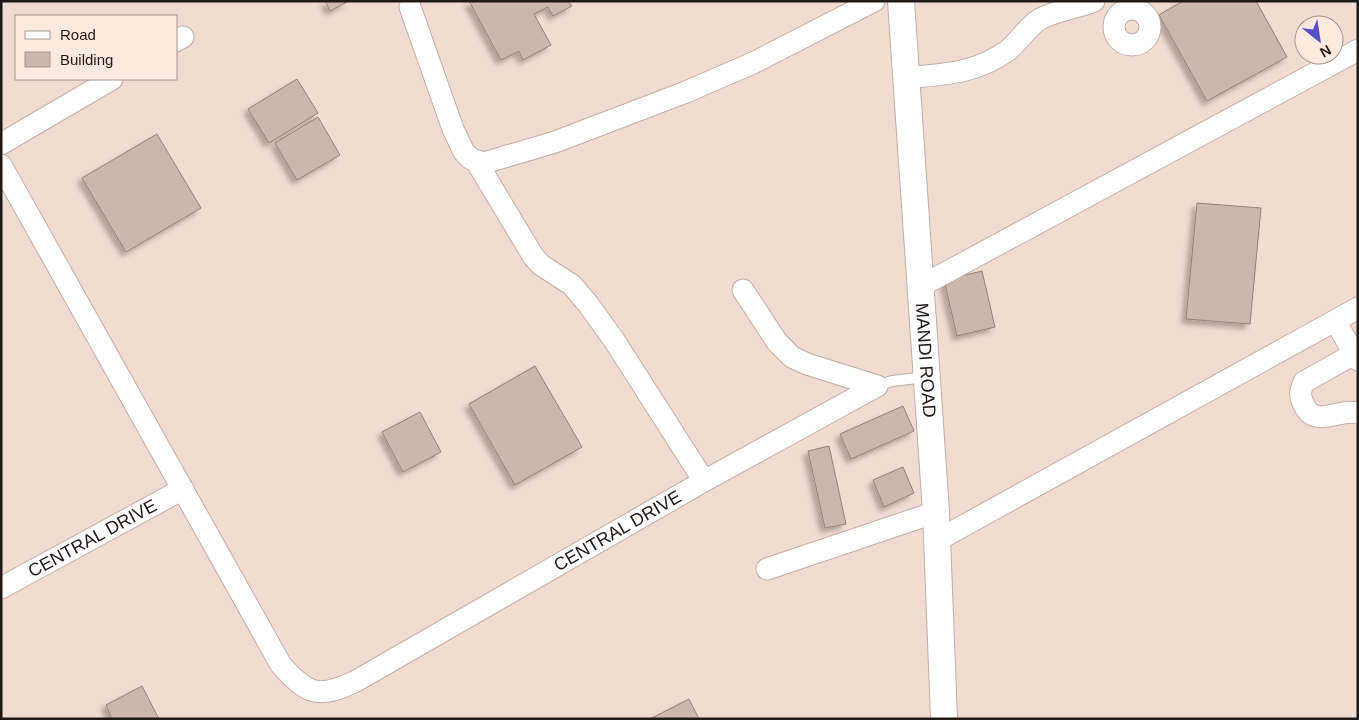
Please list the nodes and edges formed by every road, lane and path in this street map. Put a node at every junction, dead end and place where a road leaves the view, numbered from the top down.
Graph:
1 (874, 1) edge
2 (901, 1) edge
3 (1094, 1) edge
4 (410, 7) dead end
5 (1358, 50) edge
6 (905, 78) junction
7 (110, 80) edge
8 (1, 144) edge
9 (476, 161) junction
10 (1, 164) edge
11 (921, 286) junction
12 (743, 290) dead end
13 (1358, 308) edge
14 (1335, 321) junction
15 (1356, 357) edge
16 (927, 377) junction
17 (877, 386) junction
18 (1358, 413) edge
19 (704, 481) junction
20 (183, 489) junction
21 (936, 512) junction
22 (936, 540) junction
23 (766, 569) dead end
24 (1, 588) edge
25 (944, 719) edge

1 - 9 street
2 - 6 street, MANDI ROAD
3 - 6 street
4 - 9 street
5 - 11 street
6 - 11 street, MANDI ROAD
7 - 8 street
9 - 19 street
10 - 20 street
11 - 16 street, MANDI ROAD
12 - 17 street
13 - 14 street
14 - 15 street
14 - 22 street
15 - 18 street
16 - 17 lane, CENTRAL DRIVE
16 - 21 street, MANDI ROAD
17 - 19 street, CENTRAL DRIVE
19 - 20 street, CENTRAL DRIVE
20 - 24 street, CENTRAL DRIVE
21 - 22 street, MANDI ROAD
21 - 23 street
22 - 25 street, MANDI ROAD

